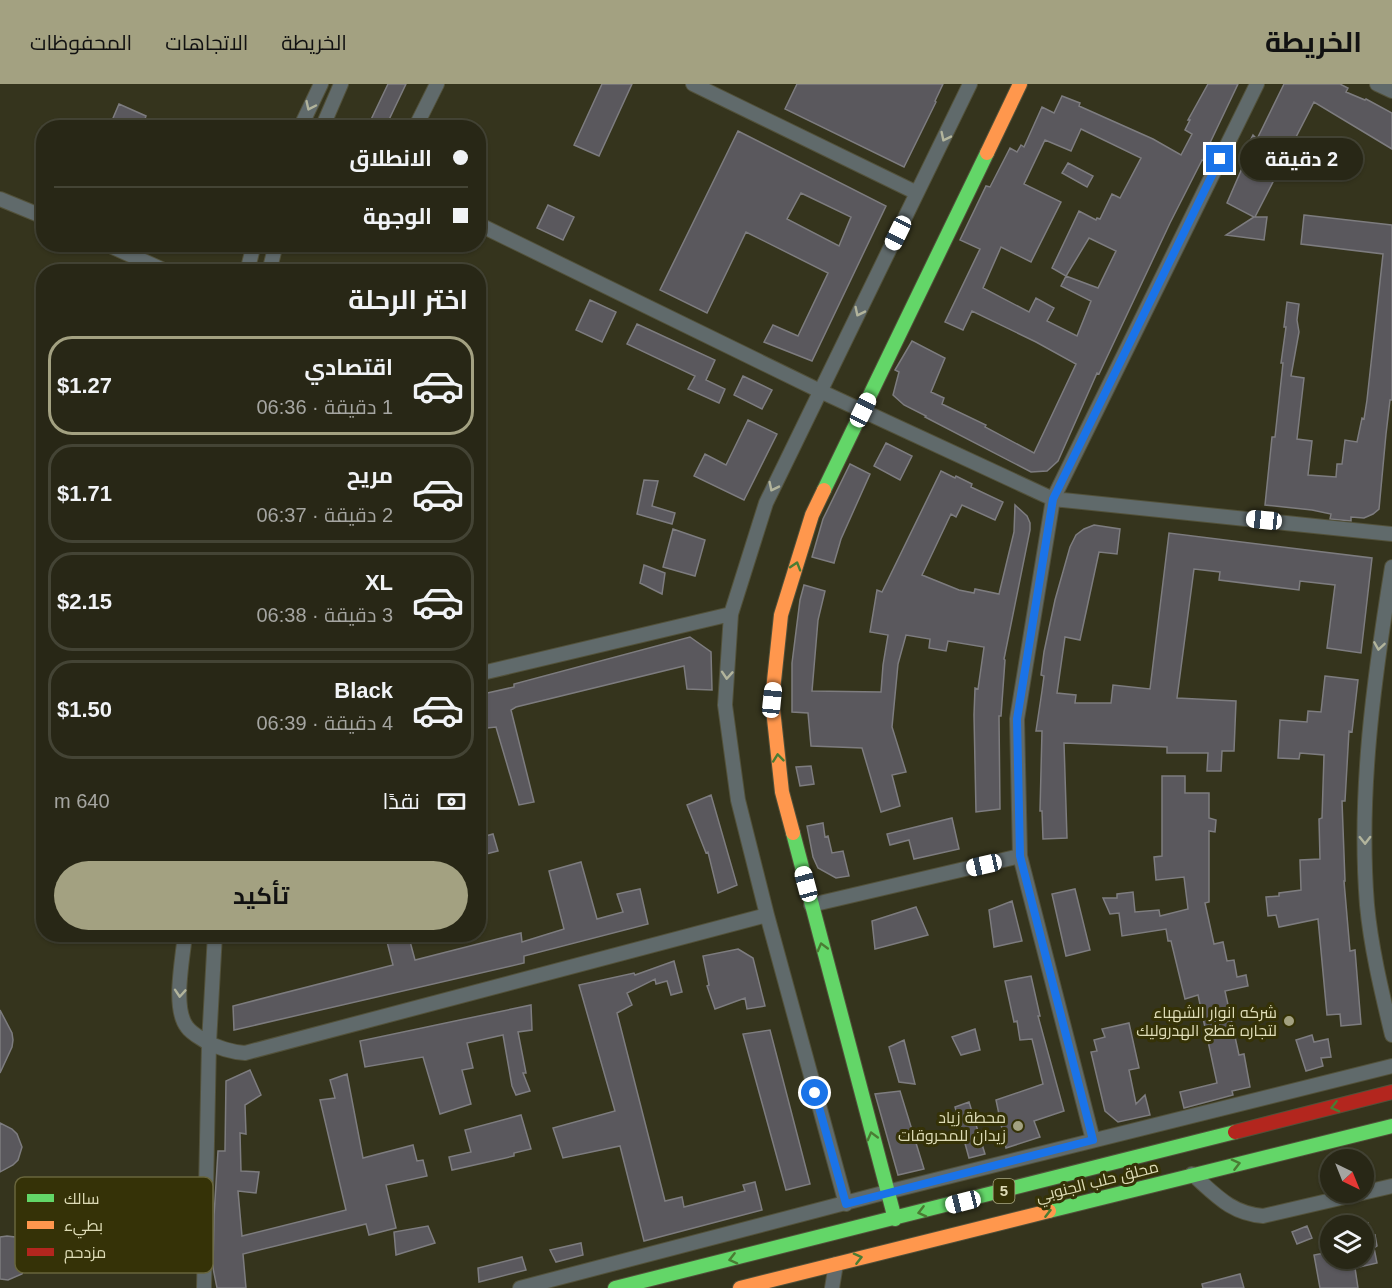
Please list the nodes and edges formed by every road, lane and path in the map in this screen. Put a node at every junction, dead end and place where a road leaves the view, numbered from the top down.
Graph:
1 (321, 84) edge
2 (341, 84) edge
3 (437, 84) edge
4 (693, 84) edge
5 (970, 84) edge
6 (1020, 84) edge
7 (1257, 84) edge
8 (1377, 84) edge
9 (1392, 91) edge
10 (304, 120) edge
11 (325, 120) edge
12 (419, 120) edge
13 (917, 193) junction
14 (0, 198) edge
15 (36, 214) edge
16 (486, 228) edge
17 (124, 252) edge
18 (150, 264) edge
19 (820, 391) junction
20 (863, 410) junction
21 (1053, 499) junction
22 (1392, 534) edge
23 (1392, 567) edge
24 (731, 614) junction
25 (486, 672) edge
26 (1020, 856) junction
27 (811, 905) junction
28 (767, 915) junction
29 (184, 942) edge
30 (215, 942) edge
31 (1392, 1035) edge
32 (209, 1043) junction
33 (1392, 1066) edge
34 (1392, 1092) edge
35 (1392, 1126) edge
36 (1093, 1140) junction
37 (1192, 1174) junction
38 (206, 1177) edge
39 (1392, 1186) edge
40 (887, 1192) junction
41 (846, 1204) junction
42 (895, 1219) junction
43 (836, 1264) junction
44 (204, 1273) edge
45 (204, 1288) edge
46 (520, 1288) edge
47 (615, 1288) edge
48 (740, 1288) edge
49 (832, 1288) edge

1 -> 10 street
2 - 11 street
3 - 12 street
4 - 13 street
5 -> 13 street
6 - 20 main road
7 - 21 street
8 - 9 street
13 -> 19 street
14 - 15 street
16 - 19 street
17 - 18 street
19 - 20 street
19 -> 24 street
20 - 21 street
27 -> 20 main road
21 - 22 street
21 - 26 street
23 -> 31 street
24 - 25 street
24 -> 28 street
26 - 27 street
26 - 36 street
40 -> 27 main road
28 - 32 street
28 - 41 street
29 -> 32 street
30 - 32 street
32 - 38 street
33 - 36 street
34 -> 42 main road, 5
37 -> 35 main road, محلق حلب الجنوبي / 5
36 - 40 street
37 - 39 street
43 -> 37 main road, محلق حلب الجنوبي / 5
40 - 41 street
40 - 42 main road
41 - 46 street
42 -> 47 main road, 5
43 - 48 main road, محلق حلب الجنوبي / 5
43 - 49 street
44 - 45 street

